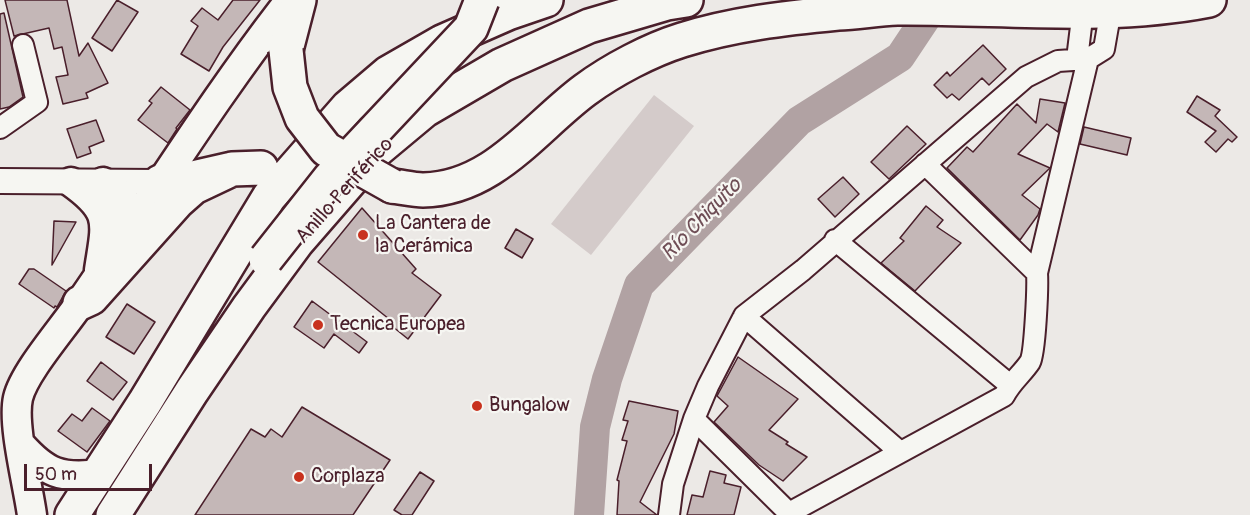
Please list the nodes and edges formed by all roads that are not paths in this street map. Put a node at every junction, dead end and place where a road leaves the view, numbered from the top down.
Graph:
1 (290, 0) edge
2 (299, 0) edge
3 (482, 0) edge
4 (546, 0) edge
5 (686, 0) edge
6 (1209, 0) edge
7 (1097, 10) junction
8 (23, 45) dead end
9 (1088, 59) junction
10 (0, 128) edge
11 (926, 164) junction
12 (0, 182) edge
13 (71, 182) junction
14 (104, 182) junction
15 (160, 182) junction
16 (129, 231) junction
17 (835, 240) junction
18 (1037, 273) junction
19 (89, 290) junction
20 (744, 316) junction
21 (1010, 385) junction
22 (192, 391) junction
23 (694, 419) junction
24 (21, 445) junction
25 (900, 452) junction
26 (99, 474) junction
27 (789, 514) edge
28 (32, 515) edge
29 (72, 515) edge
30 (113, 515) edge
31 (669, 515) edge

1 - 15 main road
2 - 7 highway, bridge
3 - 22 highway, bridge
4 - 26 highway
5 - 22 highway, Anillo Periférico
6 - 7 highway
7 - 9 street
7 - 9 street
8 - 10 street
9 - 11 street
9 - 18 street
11 - 17 street
11 - 18 street
12 - 13 street
13 - 14 street
13 - 19 main road
14 - 15 street
14 - 16 main road
15 - 16 main road
15 - 19 highway
16 - 19 main road
17 - 20 street
17 - 21 street
18 - 21 street
19 - 24 main road
20 - 23 street
20 - 25 street
21 - 25 street
22 - 30 highway, Anillo Periférico
23 - 27 street
23 - 31 street
24 - 26 main road
24 - 28 main road
25 - 27 street
26 - 29 highway

